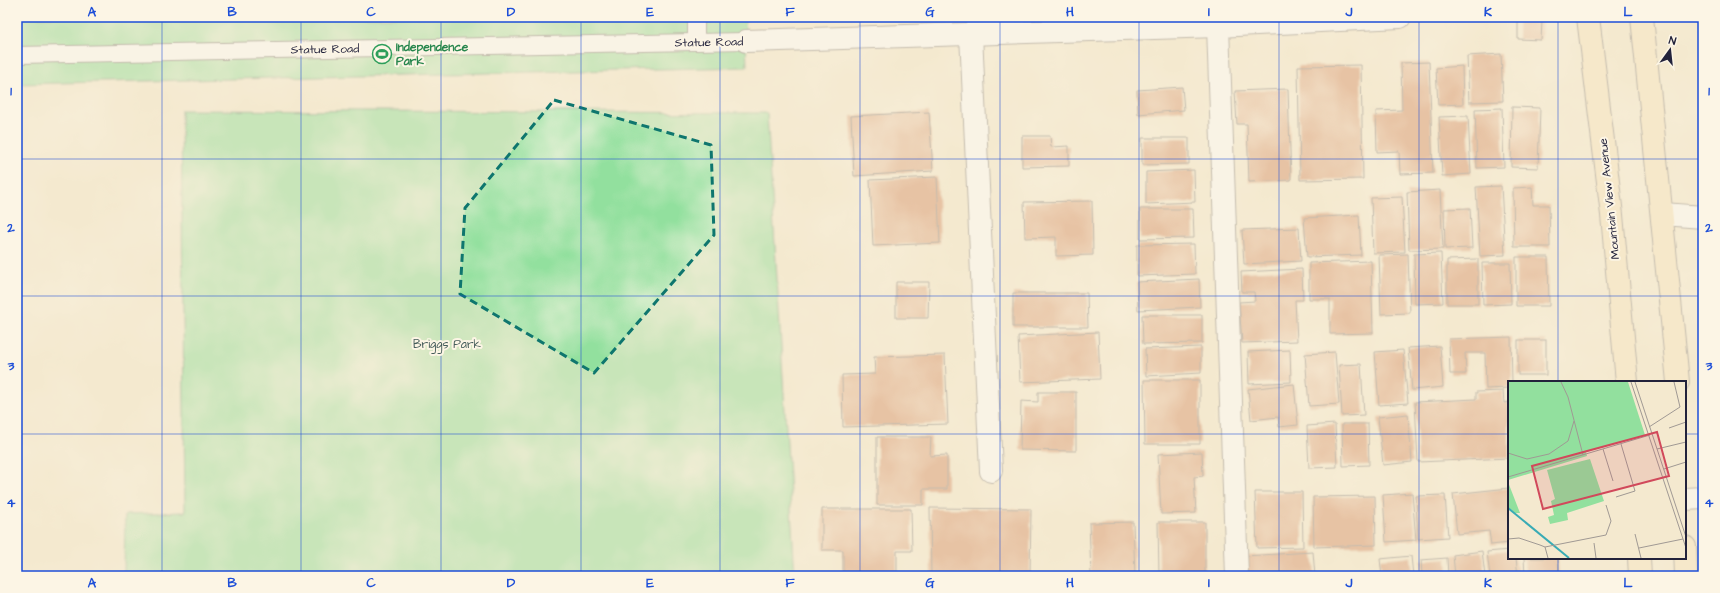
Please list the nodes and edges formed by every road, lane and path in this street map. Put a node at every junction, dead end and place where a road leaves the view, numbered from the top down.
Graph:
1 (696, 17) edge
2 (1400, 17) edge
3 (1588, 17) edge
4 (1642, 17) edge
5 (1218, 26) junction
6 (971, 34) junction
7 (746, 41) joint
8 (696, 42) junction
9 (17, 55) edge
10 (1663, 214) junction
11 (1703, 217) edge
12 (1627, 381) edge
13 (1678, 381) edge
14 (991, 471) dead end
15 (1703, 498) edge
16 (1686, 499) edge
17 (1639, 559) edge
18 (1685, 559) edge
19 (1237, 576) edge
20 (1640, 576) edge
21 (1686, 576) edge

1 - 8 lane
2 - 5 street, Statue Road
3 - 12 main road, Mountain View Avenue
4 - 10 main road
5 - 6 street, Statue Road
5 - 19 street
6 - 7 street, Statue Road
6 - 14 street
7 - 8 lane, Statue Road
8 - 9 lane, Statue Road
10 - 11 street
10 - 13 main road
15 - 16 street
17 - 20 main road
18 - 21 main road

